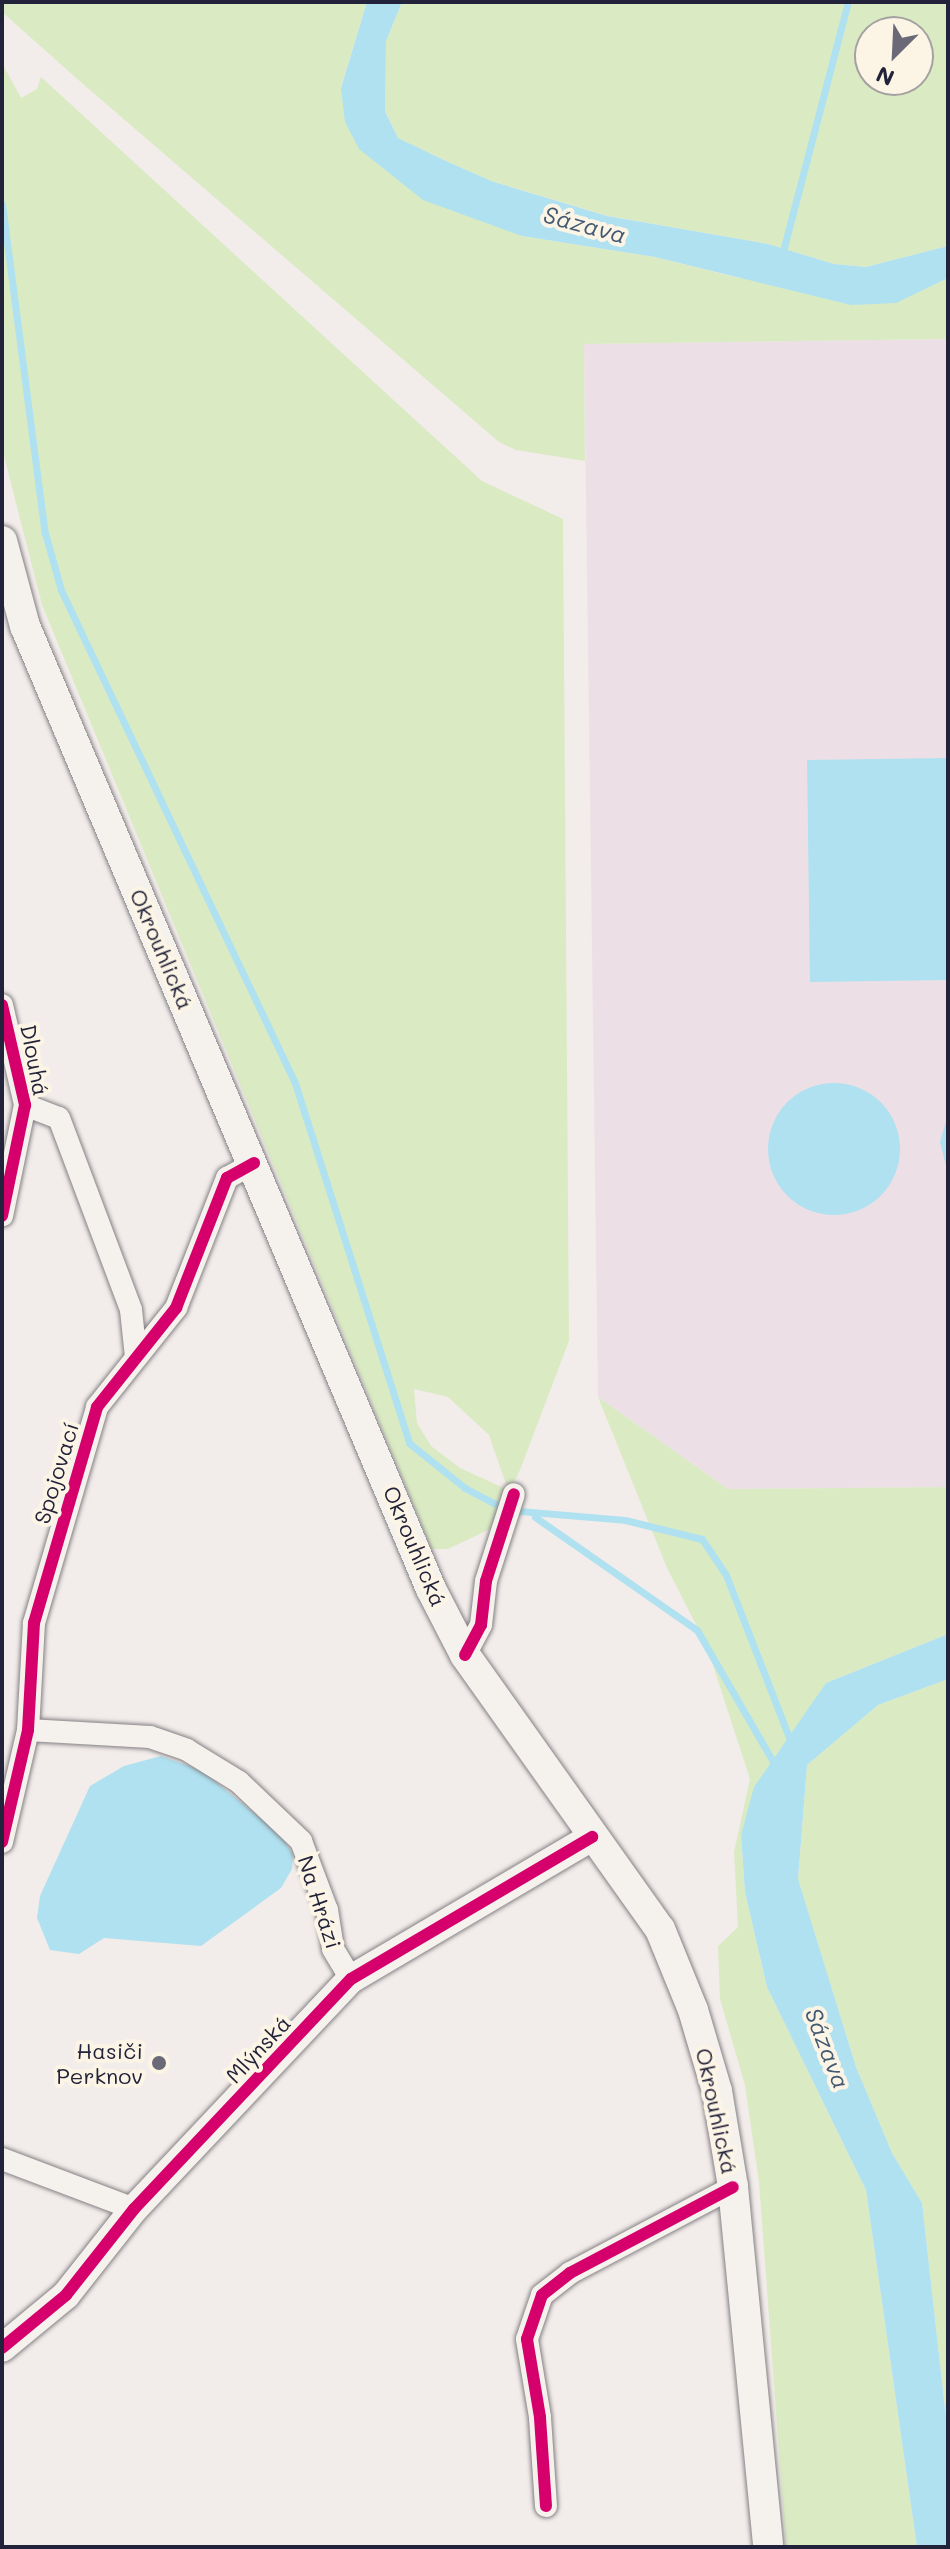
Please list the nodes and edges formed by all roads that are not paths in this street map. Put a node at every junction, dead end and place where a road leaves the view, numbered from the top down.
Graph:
1 (2, 541) edge
2 (2, 1005) edge
3 (25, 1105) junction
4 (254, 1163) junction
5 (2, 1216) edge
6 (136, 1357) junction
7 (514, 1494) dead end
8 (465, 1655) junction
9 (28, 1730) junction
10 (592, 1837) junction
11 (2, 1842) edge
12 (351, 1979) junction
13 (2, 2159) edge
14 (733, 2187) junction
15 (134, 2209) junction
16 (2, 2348) edge
17 (546, 2506) dead end
18 (768, 2547) edge

1 - 4 main road, Okrouhlická
2 - 3 street, Dlouhá
3 - 5 street, Dlouhá
3 - 6 street
4 - 6 street, Spojovací
4 - 8 main road, Okrouhlická
6 - 9 street, Spojovací
7 - 8 street
8 - 10 main road, Okrouhlická
9 - 11 street, Spojovací
9 - 12 street, Na Hrázi
10 - 12 street, Mlýnská
10 - 14 main road, Okrouhlická
12 - 15 street, Mlýnská
13 - 15 street
14 - 17 street
14 - 18 main road, Okrouhlická
15 - 16 street, Mlýnská

